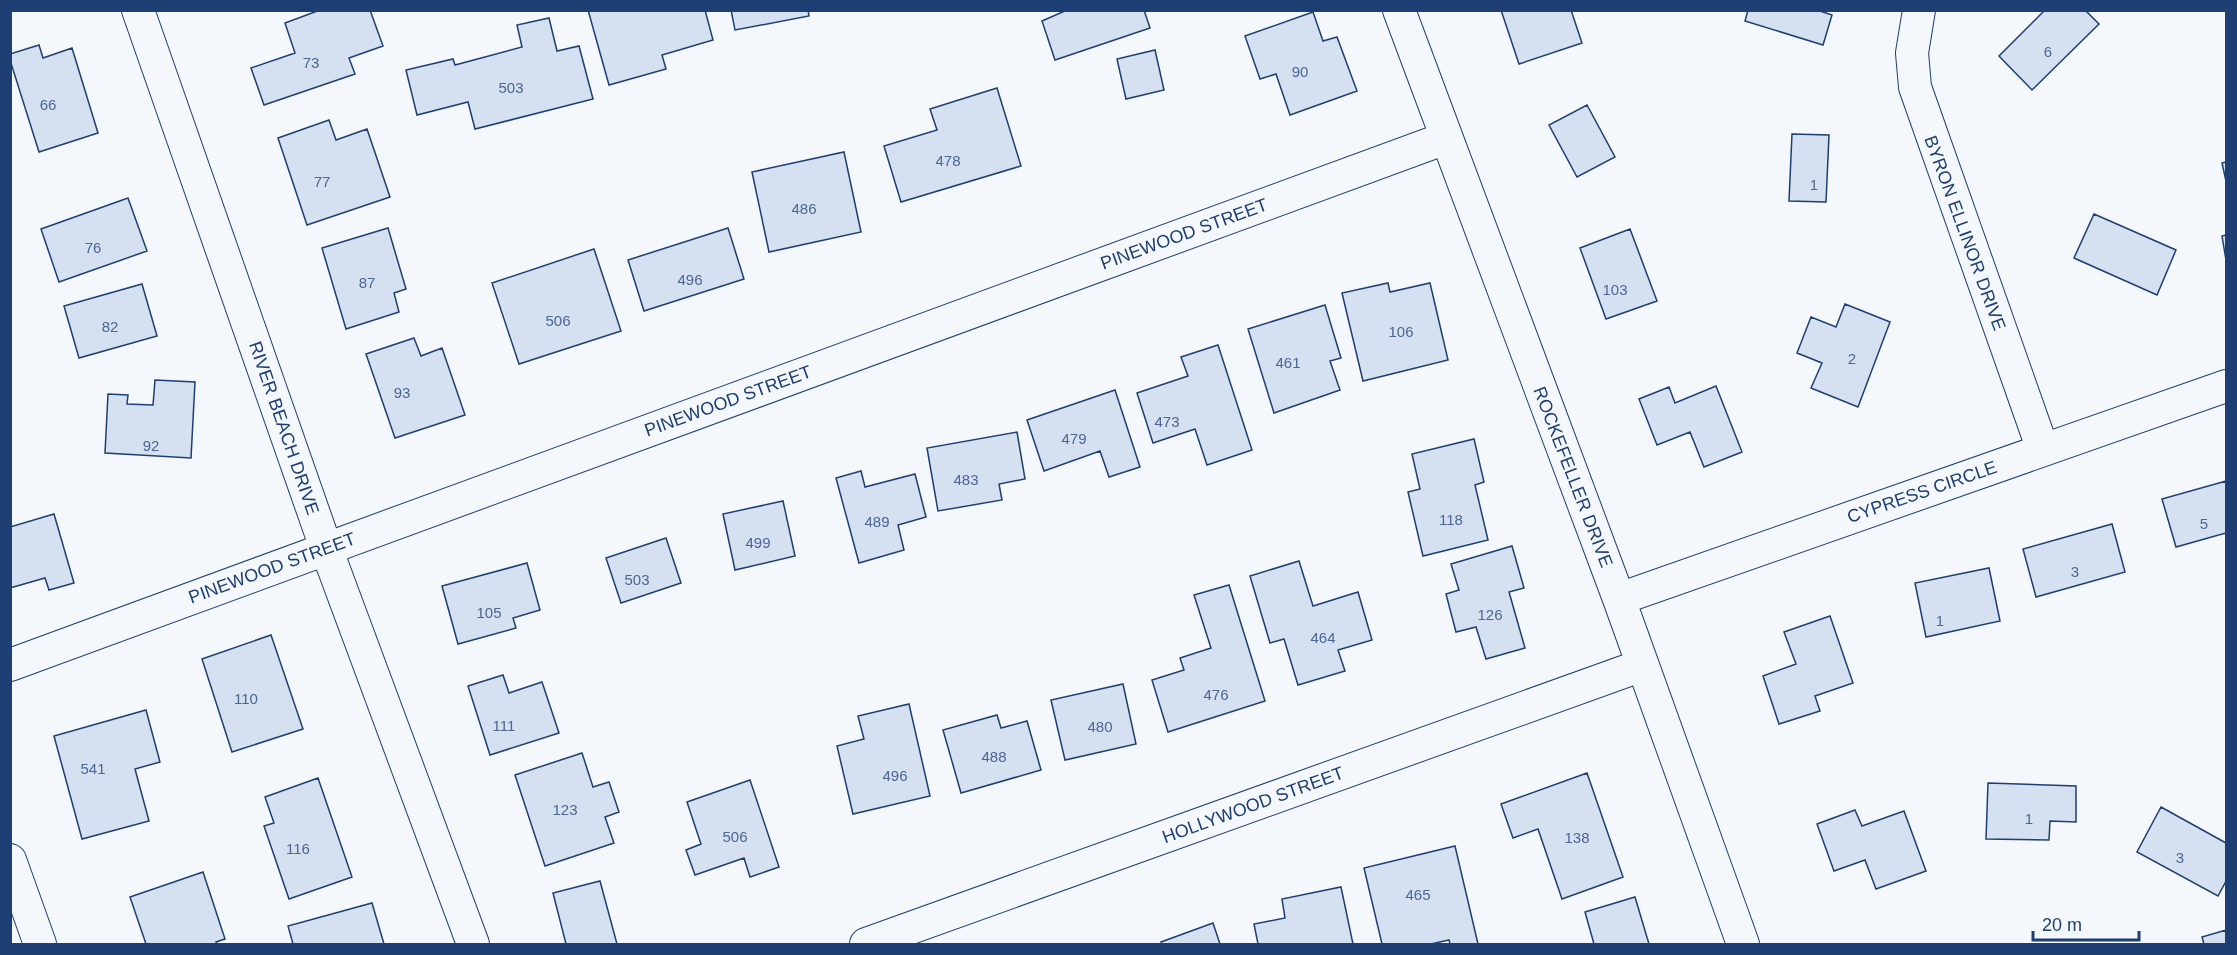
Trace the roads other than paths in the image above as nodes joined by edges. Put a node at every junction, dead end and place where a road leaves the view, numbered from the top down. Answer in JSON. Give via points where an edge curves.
{"nodes":[{"id":1,"x":138,"y":10,"type":"edge"},
{"id":2,"x":1399,"y":10,"type":"edge"},
{"id":3,"x":1919,"y":10,"type":"edge"},
{"id":4,"x":1446,"y":138,"type":"junction"},
{"id":5,"x":2226,"y":386,"type":"edge"},
{"id":6,"x":2043,"y":450,"type":"junction"},
{"id":7,"x":326,"y":548,"type":"junction"},
{"id":8,"x":1619,"y":599,"type":"junction"},
{"id":9,"x":10,"y":664,"type":"edge"},
{"id":10,"x":1641,"y":666,"type":"junction"},
{"id":11,"x":10,"y":860,"type":"edge"},
{"id":12,"x":40,"y":945,"type":"edge"},
{"id":13,"x":473,"y":945,"type":"edge"},
{"id":14,"x":866,"y":945,"type":"edge"},
{"id":15,"x":1743,"y":945,"type":"edge"}],
"edges":[{"from":1,"to":7,"type":"street","name":"RIVER BEACH DRIVE"},
{"from":2,"to":4,"type":"street","name":"ROCKEFELLER DRIVE"},
{"from":3,"to":6,"type":"street","name":"BYRON ELLINOR DRIVE","via":[[1912,53],[1915,87]]},
{"from":4,"to":7,"type":"street","name":"PINEWOOD STREET"},
{"from":4,"to":8,"type":"street","name":"ROCKEFELLER DRIVE"},
{"from":5,"to":6,"type":"street","name":"CYPRESS CIRCLE"},
{"from":6,"to":8,"type":"street","name":"CYPRESS CIRCLE"},
{"from":7,"to":9,"type":"street","name":"PINEWOOD STREET"},
{"from":7,"to":13,"type":"street","name":"RIVER BEACH DRIVE"},
{"from":8,"to":10,"type":"street","name":"ROCKEFELLER DRIVE"},
{"from":10,"to":14,"type":"street","name":"HOLLYWOOD STREET"},
{"from":10,"to":15,"type":"street","name":"ROCKEFELLER DRIVE"},
{"from":11,"to":12,"type":"street"}]}
